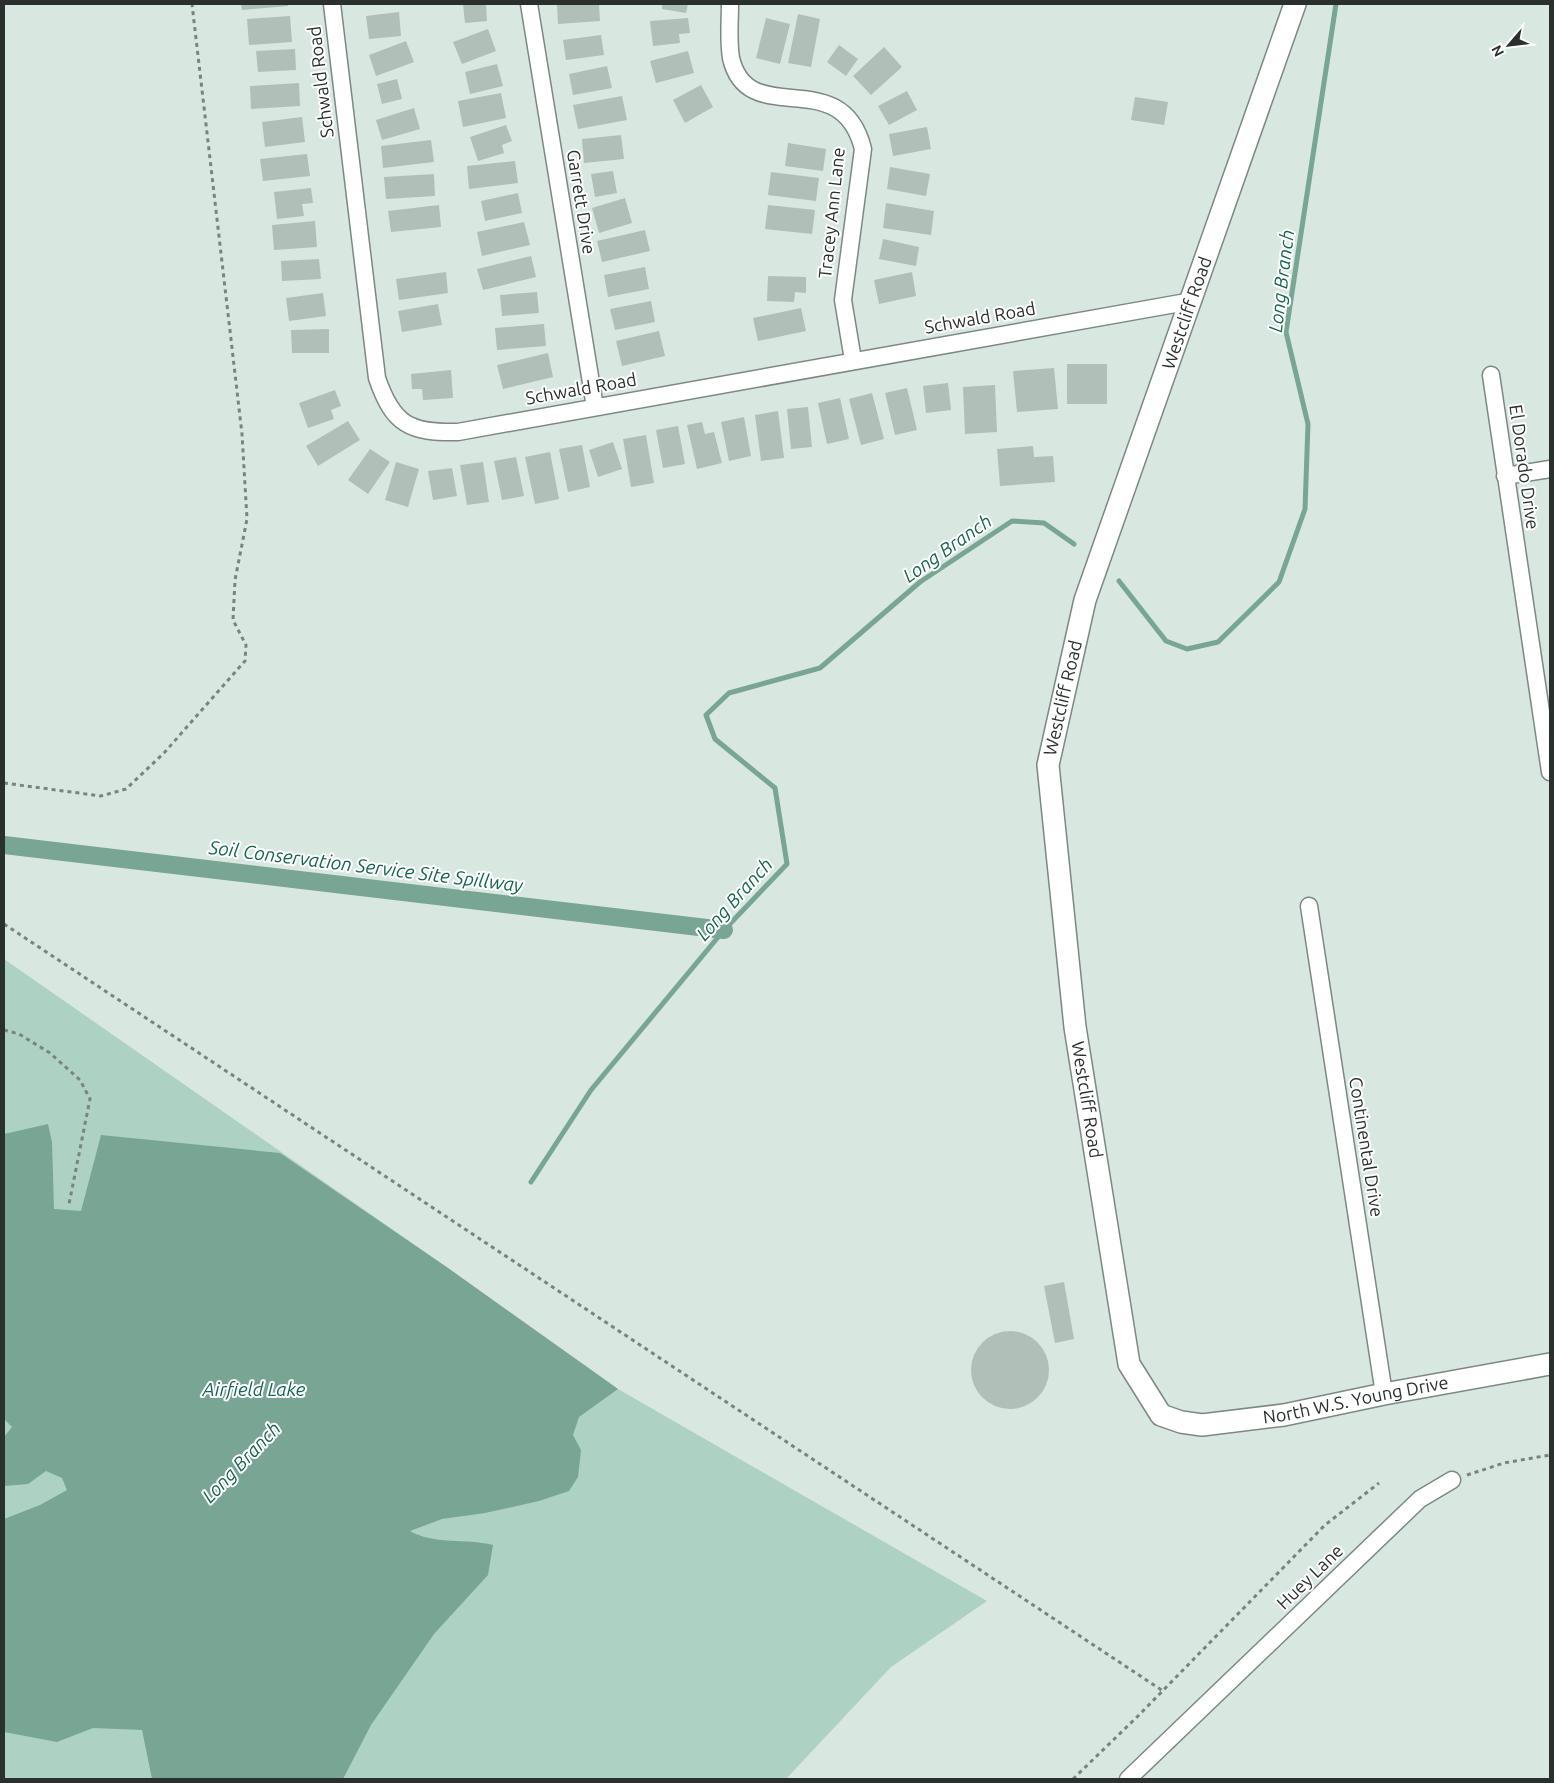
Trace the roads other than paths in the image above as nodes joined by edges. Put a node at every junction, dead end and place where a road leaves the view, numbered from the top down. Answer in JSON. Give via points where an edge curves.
{"nodes":[{"id":1,"x":332,"y":4,"type":"edge"},
{"id":2,"x":529,"y":4,"type":"edge"},
{"id":3,"x":730,"y":4,"type":"edge"},
{"id":4,"x":1294,"y":4,"type":"edge"},
{"id":5,"x":1192,"y":301,"type":"junction"},
{"id":6,"x":853,"y":360,"type":"junction"},
{"id":7,"x":1491,"y":375,"type":"dead end"},
{"id":8,"x":595,"y":407,"type":"junction"},
{"id":9,"x":1550,"y":469,"type":"edge"},
{"id":10,"x":1505,"y":476,"type":"junction"},
{"id":11,"x":1550,"y":772,"type":"edge"},
{"id":12,"x":1309,"y":906,"type":"dead end"},
{"id":13,"x":1550,"y":1364,"type":"edge"},
{"id":14,"x":1384,"y":1394,"type":"junction"},
{"id":15,"x":1162,"y":1414,"type":"joint"},
{"id":16,"x":1452,"y":1480,"type":"road end"},
{"id":17,"x":1128,"y":1779,"type":"edge"}],
"edges":[{"from":1,"to":8,"type":"street","name":"Schwald Road","via":[[377,378],[391,412],[400,422],[417,430],[458,432]]},
{"from":2,"to":8,"type":"street","name":"Garrett Drive"},
{"from":3,"to":6,"type":"street","name":"Tracey Ann Lane","via":[[732,59],[747,85],[760,93],[777,97],[826,102],[848,116],[859,133],[863,149],[843,300]]},
{"from":4,"to":5,"type":"street","name":"Westcliff Road"},
{"from":5,"to":6,"type":"street","name":"Schwald Road"},
{"from":5,"to":15,"type":"street","name":"Westcliff Road","via":[[1085,600],[1048,765],[1075,1027],[1129,1364]]},
{"from":6,"to":8,"type":"street","name":"Schwald Road"},
{"from":7,"to":10,"type":"street","name":"El Dorado Drive"},
{"from":9,"to":10,"type":"street"},
{"from":10,"to":11,"type":"street","name":"El Dorado Drive"},
{"from":12,"to":14,"type":"street","name":"Continental Drive"},
{"from":13,"to":14,"type":"street","name":"North W.S. Young Drive"},
{"from":14,"to":15,"type":"street","name":"North W.S. Young Drive","via":[[1284,1415],[1202,1425],[1181,1422]]},
{"from":16,"to":17,"type":"street","name":"Huey Lane","via":[[1420,1499]]}]}
